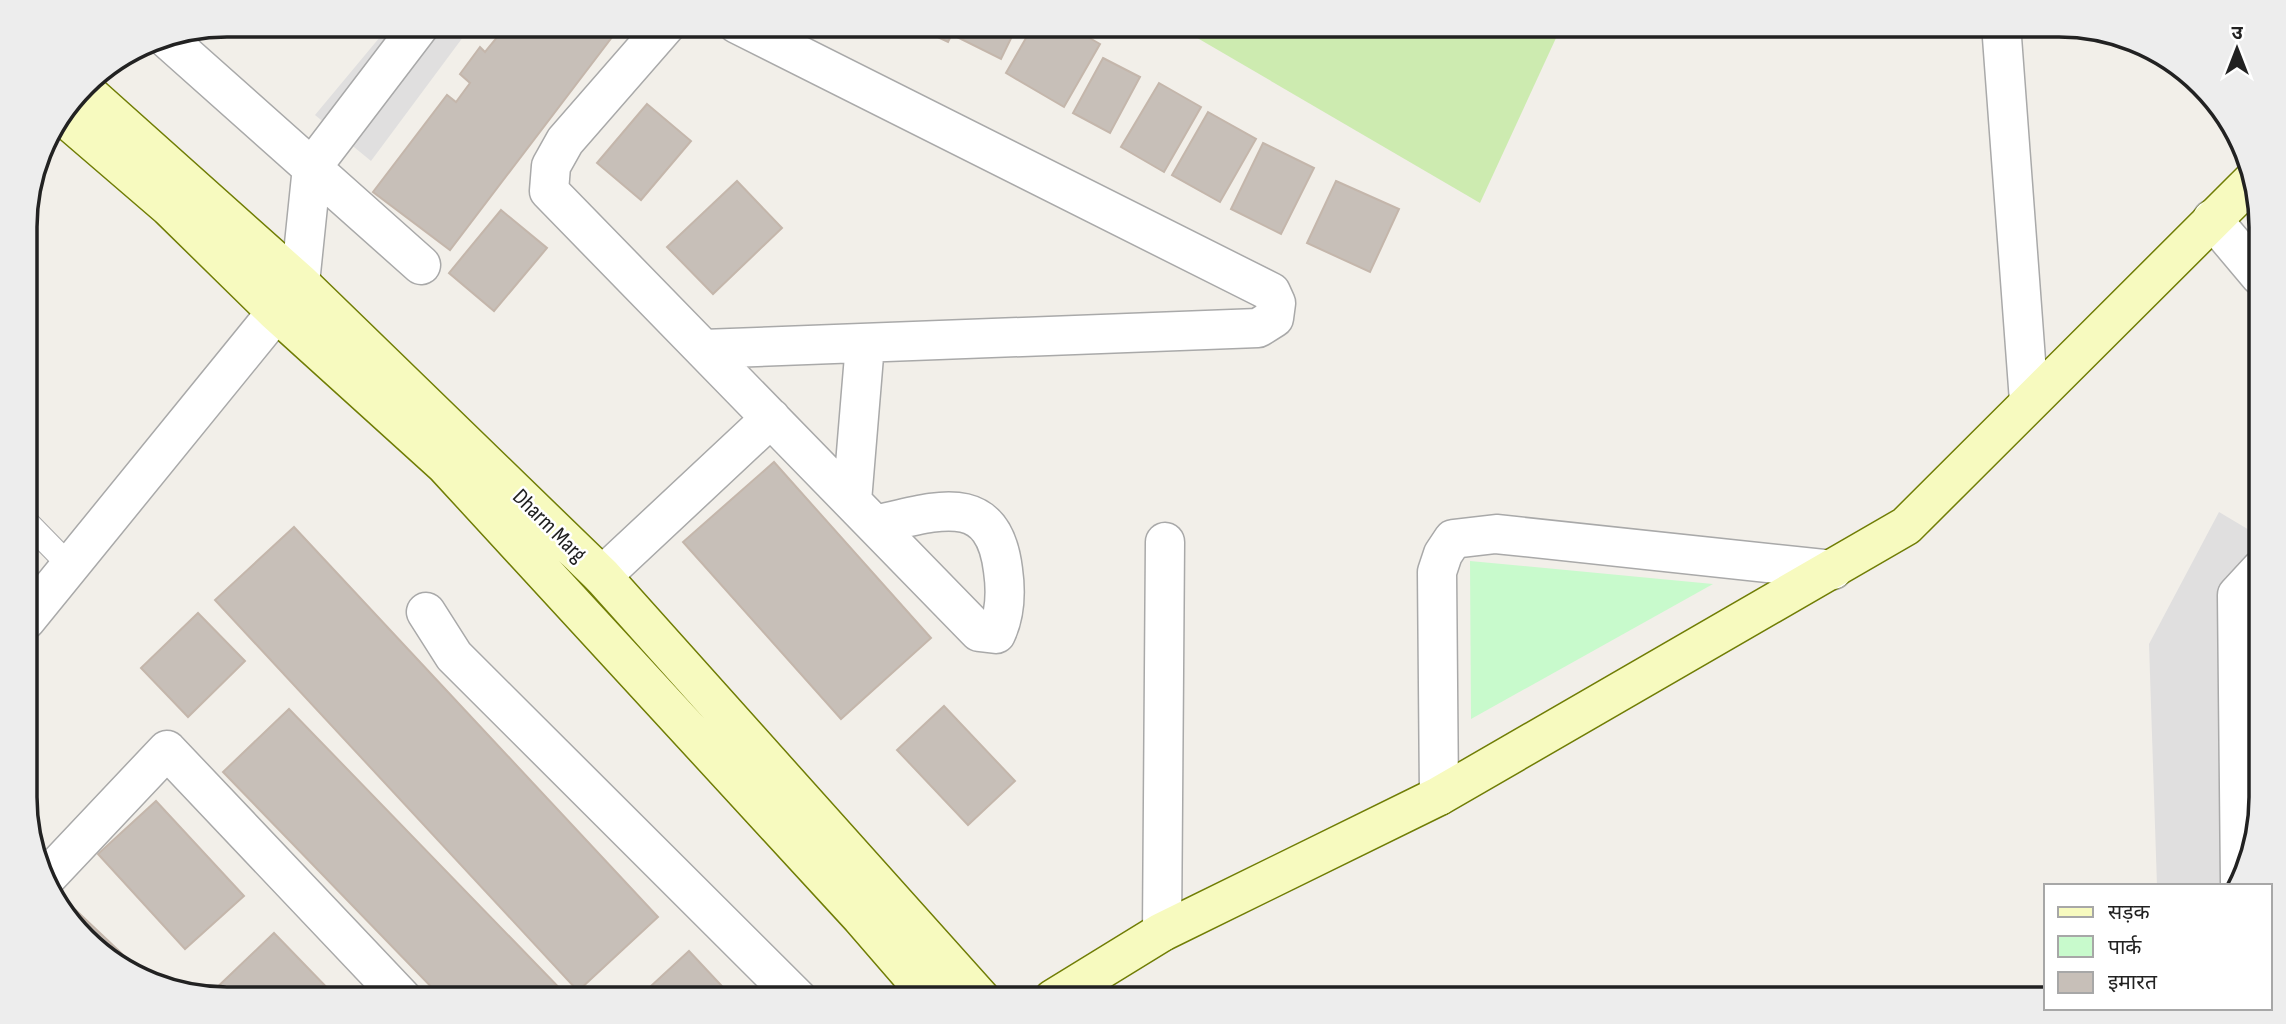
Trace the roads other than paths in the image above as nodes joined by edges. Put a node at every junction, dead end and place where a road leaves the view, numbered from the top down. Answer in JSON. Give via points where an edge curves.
{"nodes":[{"id":1,"x":411,"y":37,"type":"edge"},
{"id":2,"x":656,"y":37,"type":"edge"},
{"id":3,"x":763,"y":37,"type":"edge"},
{"id":4,"x":2002,"y":37,"type":"edge"},
{"id":5,"x":173,"y":45,"type":"edge"},
{"id":6,"x":90,"y":95,"type":"edge"},
{"id":7,"x":69,"y":121,"type":"edge"},
{"id":8,"x":312,"y":167,"type":"junction"},
{"id":9,"x":2245,"y":188,"type":"edge"},
{"id":10,"x":2212,"y":219,"type":"junction"},
{"id":11,"x":2249,"y":263,"type":"edge"},
{"id":12,"x":421,"y":265,"type":"dead end"},
{"id":13,"x":300,"y":283,"type":"junction"},
{"id":14,"x":276,"y":312,"type":"junction"},
{"id":15,"x":865,"y":344,"type":"junction"},
{"id":16,"x":703,"y":349,"type":"junction"},
{"id":17,"x":2029,"y":401,"type":"junction"},
{"id":18,"x":771,"y":418,"type":"junction"},
{"id":19,"x":37,"y":532,"type":"edge"},
{"id":20,"x":1165,"y":542,"type":"dead end"},
{"id":21,"x":69,"y":565,"type":"junction"},
{"id":22,"x":1833,"y":570,"type":"junction"},
{"id":23,"x":602,"y":576,"type":"junction"},
{"id":24,"x":2249,"y":582,"type":"edge"},
{"id":25,"x":37,"y":606,"type":"edge"},
{"id":26,"x":426,"y":612,"type":"dead end"},
{"id":27,"x":1439,"y":796,"type":"junction"},
{"id":28,"x":2240,"y":856,"type":"edge"},
{"id":29,"x":52,"y":872,"type":"edge"},
{"id":30,"x":1162,"y":932,"type":"junction"},
{"id":31,"x":392,"y":987,"type":"edge"},
{"id":32,"x":786,"y":987,"type":"edge"},
{"id":33,"x":922,"y":987,"type":"edge"},
{"id":34,"x":970,"y":987,"type":"edge"},
{"id":35,"x":1073,"y":987,"type":"edge"}],
"edges":[{"from":1,"to":8,"type":"street"},
{"from":2,"to":16,"type":"street","via":[[565,141],[551,166],[549,191]]},
{"from":3,"to":15,"type":"street","via":[[1271,292],[1276,303],[1274,318],[1258,328]]},
{"from":4,"to":17,"type":"street"},
{"from":5,"to":8,"type":"street"},
{"from":6,"to":13,"type":"main road","name":"Dharm Marg"},
{"from":7,"to":14,"type":"main road","name":"Dharm Marg","via":[[169,207]]},
{"from":8,"to":12,"type":"street"},
{"from":8,"to":13,"type":"street"},
{"from":9,"to":10,"type":"main road"},
{"from":10,"to":11,"type":"street"},
{"from":10,"to":17,"type":"main road"},
{"from":13,"to":14,"type":"street"},
{"from":13,"to":23,"type":"main road","name":"Dharm Marg"},
{"from":14,"to":21,"type":"street"},
{"from":14,"to":33,"type":"main road","name":"Dharm Marg","via":[[445,465]]},
{"from":15,"to":16,"type":"street"},
{"from":15,"to":18,"type":"street","via":[[863,513]]},
{"from":16,"to":18,"type":"street"},
{"from":17,"to":22,"type":"main road","via":[[1906,526]]},
{"from":18,"to":23,"type":"street"},
{"from":19,"to":21,"type":"lane"},
{"from":20,"to":30,"type":"street"},
{"from":21,"to":25,"type":"street"},
{"from":22,"to":27,"type":"main road"},
{"from":22,"to":27,"type":"street","via":[[1496,534],[1453,539],[1437,572]]},
{"from":23,"to":34,"type":"main road","name":"Dharm Marg"},
{"from":24,"to":28,"type":"street","via":[[2237,595]]},
{"from":26,"to":32,"type":"street","via":[[454,656]]},
{"from":27,"to":30,"type":"main road"},
{"from":29,"to":31,"type":"street","via":[[167,750]]},
{"from":30,"to":35,"type":"main road"}]}
